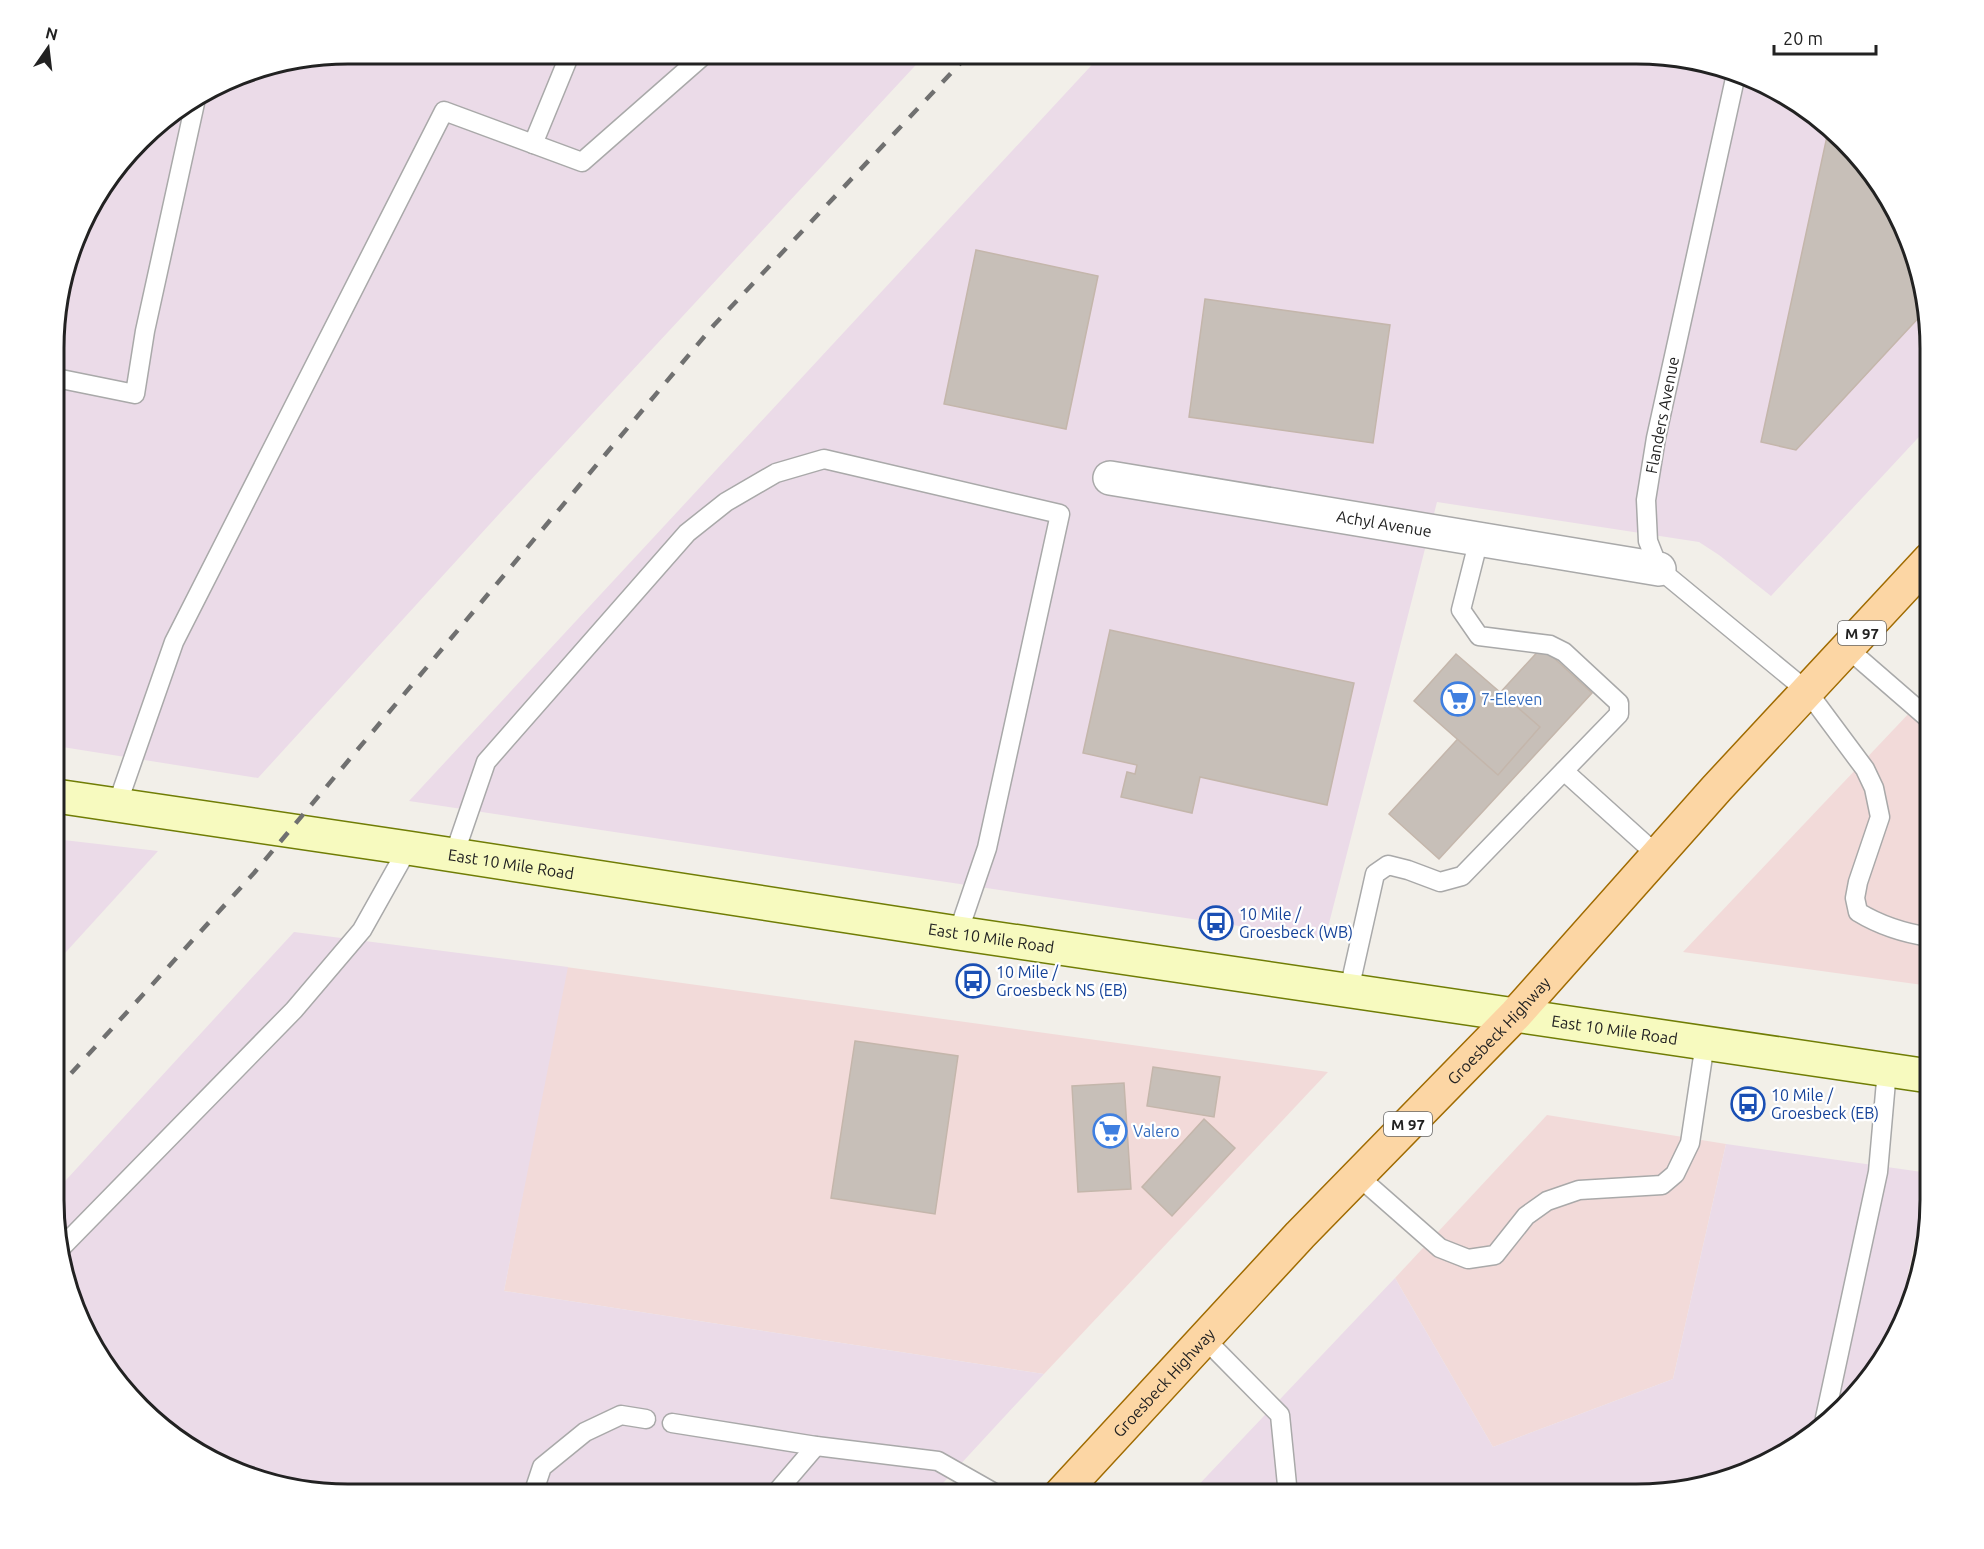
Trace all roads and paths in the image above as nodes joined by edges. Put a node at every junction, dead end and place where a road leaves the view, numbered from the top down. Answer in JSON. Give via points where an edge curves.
{"nodes":[{"id":1,"x":566,"y":64,"type":"edge"},
{"id":2,"x":694,"y":64,"type":"edge"},
{"id":3,"x":1734,"y":83,"type":"edge"},
{"id":4,"x":193,"y":111,"type":"edge"},
{"id":5,"x":533,"y":144,"type":"junction"},
{"id":6,"x":64,"y":380,"type":"edge"},
{"id":7,"x":1110,"y":478,"type":"dead end"},
{"id":8,"x":1479,"y":539,"type":"junction"},
{"id":9,"x":1659,"y":569,"type":"junction"},
{"id":10,"x":1920,"y":570,"type":"edge"},
{"id":11,"x":1847,"y":648,"type":"junction"},
{"id":12,"x":1807,"y":691,"type":"junction"},
{"id":13,"x":1920,"y":711,"type":"edge"},
{"id":14,"x":1564,"y":771,"type":"junction"},
{"id":15,"x":64,"y":797,"type":"edge"},
{"id":16,"x":117,"y":805,"type":"junction"},
{"id":17,"x":408,"y":848,"type":"junction"},
{"id":18,"x":454,"y":855,"type":"junction"},
{"id":19,"x":1657,"y":855,"type":"junction"},
{"id":20,"x":958,"y":933,"type":"junction"},
{"id":21,"x":1920,"y":936,"type":"edge"},
{"id":22,"x":1349,"y":990,"type":"junction"},
{"id":23,"x":1516,"y":1014,"type":"junction"},
{"id":24,"x":1705,"y":1043,"type":"junction"},
{"id":25,"x":1887,"y":1070,"type":"junction"},
{"id":26,"x":1920,"y":1075,"type":"edge"},
{"id":27,"x":1358,"y":1176,"type":"junction"},
{"id":28,"x":68,"y":1241,"type":"edge"},
{"id":29,"x":1205,"y":1339,"type":"junction"},
{"id":30,"x":1827,"y":1410,"type":"edge"},
{"id":31,"x":646,"y":1419,"type":"dead end"},
{"id":32,"x":672,"y":1423,"type":"dead end"},
{"id":33,"x":816,"y":1446,"type":"junction"},
{"id":34,"x":536,"y":1484,"type":"edge"},
{"id":35,"x":783,"y":1484,"type":"edge"},
{"id":36,"x":979,"y":1484,"type":"edge"},
{"id":37,"x":1070,"y":1484,"type":"edge"},
{"id":38,"x":1287,"y":1484,"type":"edge"}],
"edges":[{"from":1,"to":5,"type":"lane"},
{"from":2,"to":5,"type":"lane","via":[[582,162]]},
{"from":3,"to":9,"type":"lane","name":"Flanders Avenue","via":[[1646,500],[1648,541]]},
{"from":4,"to":6,"type":"lane","via":[[135,393]]},
{"from":5,"to":16,"type":"lane","via":[[444,111],[174,642]]},
{"from":7,"to":8,"type":"street","name":"Achyl Avenue"},
{"from":8,"to":9,"type":"street","name":"Achyl Avenue"},
{"from":8,"to":14,"type":"lane","via":[[1461,610],[1479,636],[1550,645],[1564,652],[1619,703],[1619,714]]},
{"from":9,"to":12,"type":"lane","name":"Flanders Avenue"},
{"from":10,"to":11,"type":"main road","name":"Groesbeck Highway","number":"M 97"},
{"from":11,"to":12,"type":"main road","name":"Groesbeck Highway","number":"M 97"},
{"from":11,"to":13,"type":"lane"},
{"from":12,"to":19,"type":"main road","name":"Groesbeck Highway","number":"M 97"},
{"from":12,"to":21,"type":"lane","name":"Flanders Avenue","via":[[1865,769],[1879,806],[1880,818],[1858,882],[1858,912],[1876,923]]},
{"from":14,"to":19,"type":"lane"},
{"from":14,"to":22,"type":"lane","via":[[1462,876],[1440,882],[1388,865],[1375,874]]},
{"from":15,"to":16,"type":"main road","name":"East 10 Mile Road"},
{"from":16,"to":17,"type":"main road","name":"East 10 Mile Road"},
{"from":17,"to":18,"type":"main road","name":"East 10 Mile Road"},
{"from":17,"to":28,"type":"lane","via":[[362,930],[294,1010]]},
{"from":18,"to":20,"type":"main road","name":"East 10 Mile Road"},
{"from":18,"to":20,"type":"lane","via":[[486,762],[687,533],[726,502],[776,473],[824,459],[1060,514],[987,848]]},
{"from":19,"to":23,"type":"main road","name":"Groesbeck Highway","number":"M 97"},
{"from":20,"to":22,"type":"main road","name":"East 10 Mile Road"},
{"from":22,"to":23,"type":"main road","name":"East 10 Mile Road"},
{"from":23,"to":24,"type":"main road","name":"East 10 Mile Road"},
{"from":23,"to":27,"type":"main road","name":"Groesbeck Highway","number":"M 97"},
{"from":24,"to":25,"type":"main road","name":"East 10 Mile Road"},
{"from":24,"to":27,"type":"lane","via":[[1690,1143],[1675,1174],[1662,1185],[1579,1190],[1547,1202],[1526,1216],[1495,1255],[1468,1259],[1440,1248]]},
{"from":25,"to":26,"type":"main road","name":"East 10 Mile Road"},
{"from":25,"to":30,"type":"lane","via":[[1878,1172]]},
{"from":27,"to":29,"type":"main road","name":"Groesbeck Highway","number":"M 97"},
{"from":29,"to":37,"type":"main road","name":"Groesbeck Highway","number":"M 97"},
{"from":29,"to":38,"type":"lane","via":[[1280,1415]]},
{"from":31,"to":34,"type":"lane","via":[[621,1415],[585,1432],[542,1467]]},
{"from":32,"to":33,"type":"lane"},
{"from":33,"to":35,"type":"lane"},
{"from":33,"to":36,"type":"lane","via":[[938,1461]]}]}
